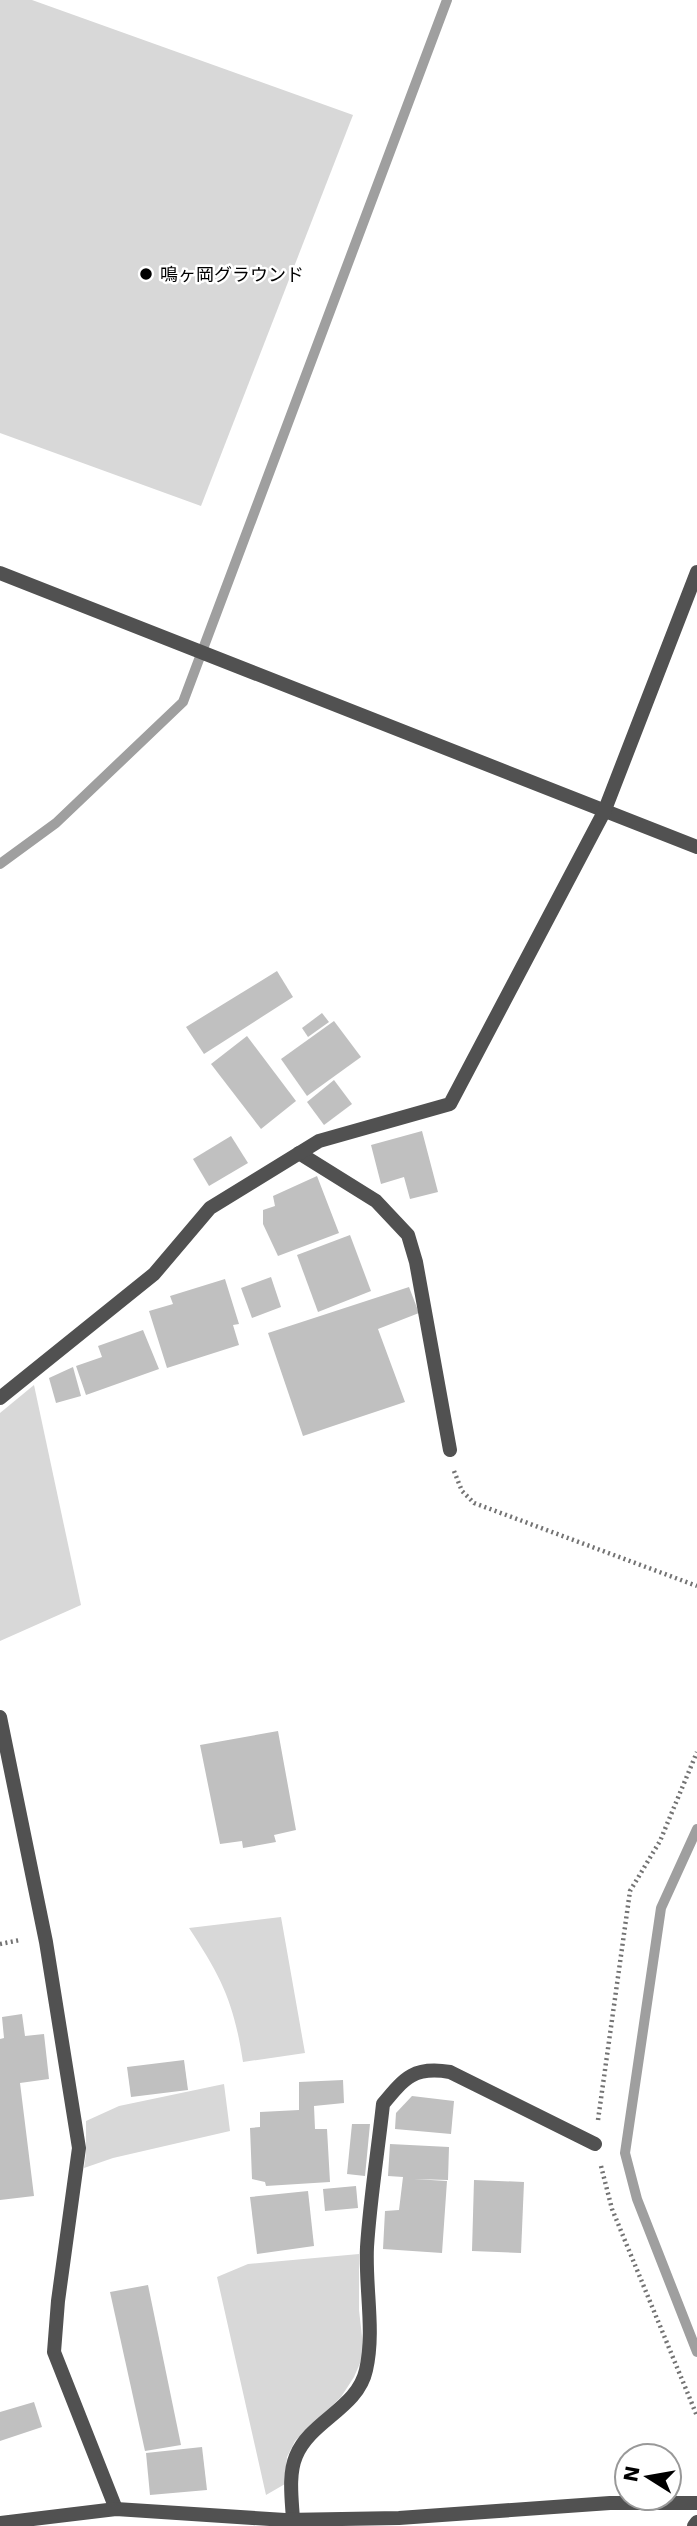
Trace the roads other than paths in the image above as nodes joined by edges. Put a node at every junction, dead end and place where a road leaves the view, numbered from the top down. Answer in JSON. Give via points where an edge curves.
{"nodes":[{"id":1,"x":697,"y":572,"type":"edge"},
{"id":2,"x":0,"y":573,"type":"edge"},
{"id":3,"x":604,"y":812,"type":"junction"},
{"id":4,"x":697,"y":847,"type":"edge"},
{"id":5,"x":299,"y":1153,"type":"junction"},
{"id":6,"x":0,"y":1398,"type":"edge"},
{"id":7,"x":450,"y":1450,"type":"road end"},
{"id":8,"x":0,"y":1717,"type":"edge"},
{"id":9,"x":595,"y":2144,"type":"road end"},
{"id":10,"x":697,"y":2503,"type":"edge"},
{"id":11,"x":116,"y":2509,"type":"junction"},
{"id":12,"x":293,"y":2520,"type":"junction"},
{"id":13,"x":697,"y":2522,"type":"edge"},
{"id":14,"x":0,"y":2523,"type":"edge"},
{"id":15,"x":694,"y":2526,"type":"edge"}],
"edges":[{"from":1,"to":3,"type":"street"},
{"from":2,"to":3,"type":"street"},
{"from":3,"to":4,"type":"street"},
{"from":3,"to":5,"type":"street","via":[[450,1104],[319,1141]]},
{"from":5,"to":6,"type":"street","via":[[211,1208],[153,1273]]},
{"from":5,"to":7,"type":"street","via":[[376,1201],[408,1235]]},
{"from":8,"to":11,"type":"street","via":[[47,1942],[79,2148],[54,2352]]},
{"from":9,"to":12,"type":"street","via":[[450,2072],[432,2069],[415,2073],[398,2085],[383,2104],[367,2249],[366,2374],[359,2390],[296,2456],[291,2485]]},
{"from":10,"to":12,"type":"street","via":[[610,2503],[399,2518]]},
{"from":11,"to":12,"type":"street"},
{"from":11,"to":14,"type":"street"},
{"from":13,"to":15,"type":"street"}]}
